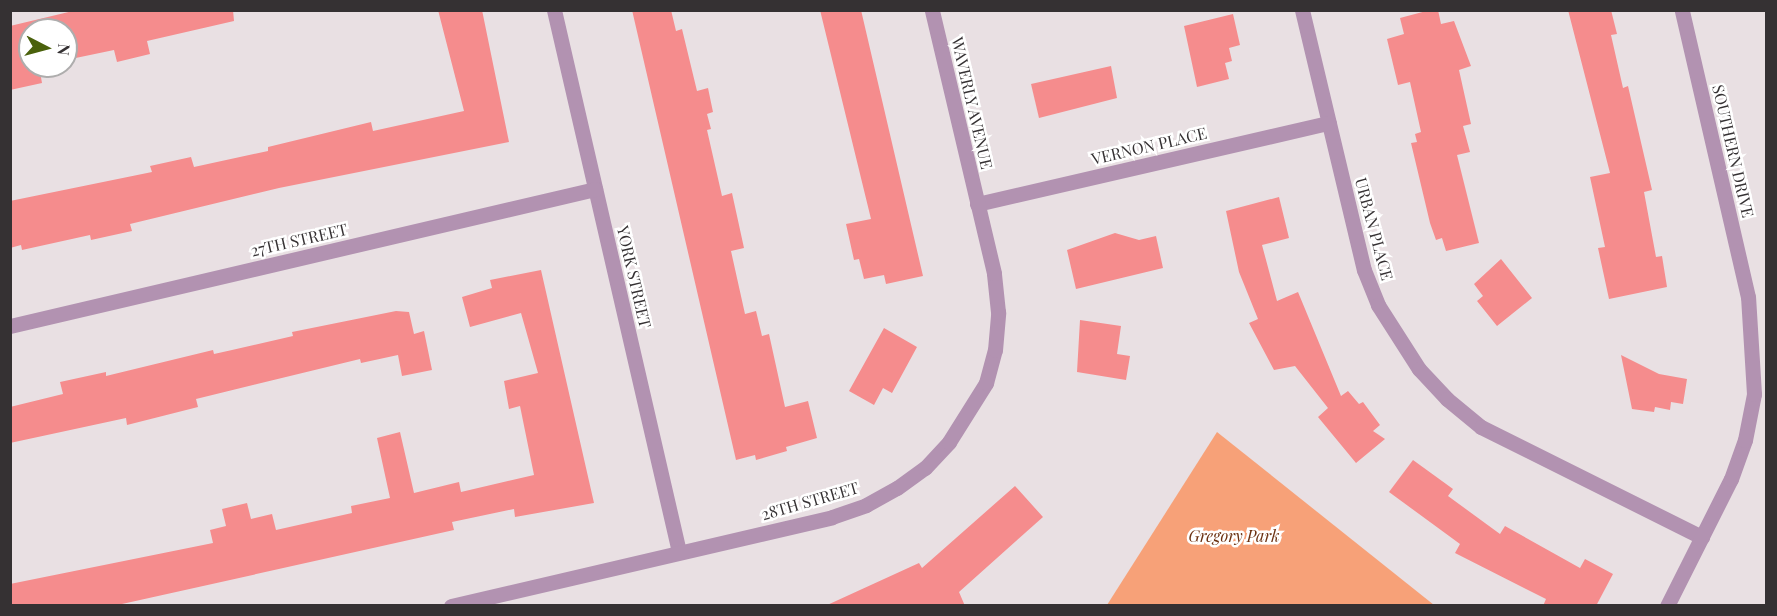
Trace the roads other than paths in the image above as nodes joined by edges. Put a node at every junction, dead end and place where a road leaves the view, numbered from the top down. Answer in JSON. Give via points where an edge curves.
{"nodes":[{"id":1,"x":554,"y":10,"type":"edge"},
{"id":2,"x":932,"y":10,"type":"edge"},
{"id":3,"x":1302,"y":10,"type":"edge"},
{"id":4,"x":1682,"y":10,"type":"edge"},
{"id":5,"x":1329,"y":123,"type":"junction"},
{"id":6,"x":595,"y":189,"type":"junction"},
{"id":7,"x":978,"y":204,"type":"junction"},
{"id":8,"x":10,"y":326,"type":"edge"},
{"id":9,"x":1702,"y":537,"type":"junction"},
{"id":10,"x":679,"y":552,"type":"junction"},
{"id":11,"x":451,"y":606,"type":"edge"},
{"id":12,"x":1667,"y":606,"type":"edge"}],
"edges":[{"from":1,"to":6,"type":"street","name":"YORK STREET"},
{"from":2,"to":7,"type":"street","name":"WAVERLY AVENUE"},
{"from":3,"to":5,"type":"street","name":"URBAN PLACE"},
{"from":4,"to":9,"type":"street","name":"SOUTHERN DRIVE","via":[[1748,297],[1754,345],[1754,394],[1745,440],[1731,479]]},
{"from":5,"to":7,"type":"street","name":"VERNON PLACE"},
{"from":5,"to":9,"type":"street","name":"URBAN PLACE","via":[[1364,270],[1378,305],[1419,369],[1481,427]]},
{"from":6,"to":8,"type":"street","name":"27TH STREET"},
{"from":6,"to":10,"type":"street","name":"YORK STREET"},
{"from":7,"to":10,"type":"street","name":"28TH STREET","via":[[994,273],[998,312],[995,350],[971,413],[949,442],[925,468],[866,505]]},
{"from":9,"to":12,"type":"street","name":"SOUTHERN DRIVE"},
{"from":10,"to":11,"type":"street","name":"28TH STREET"}]}
